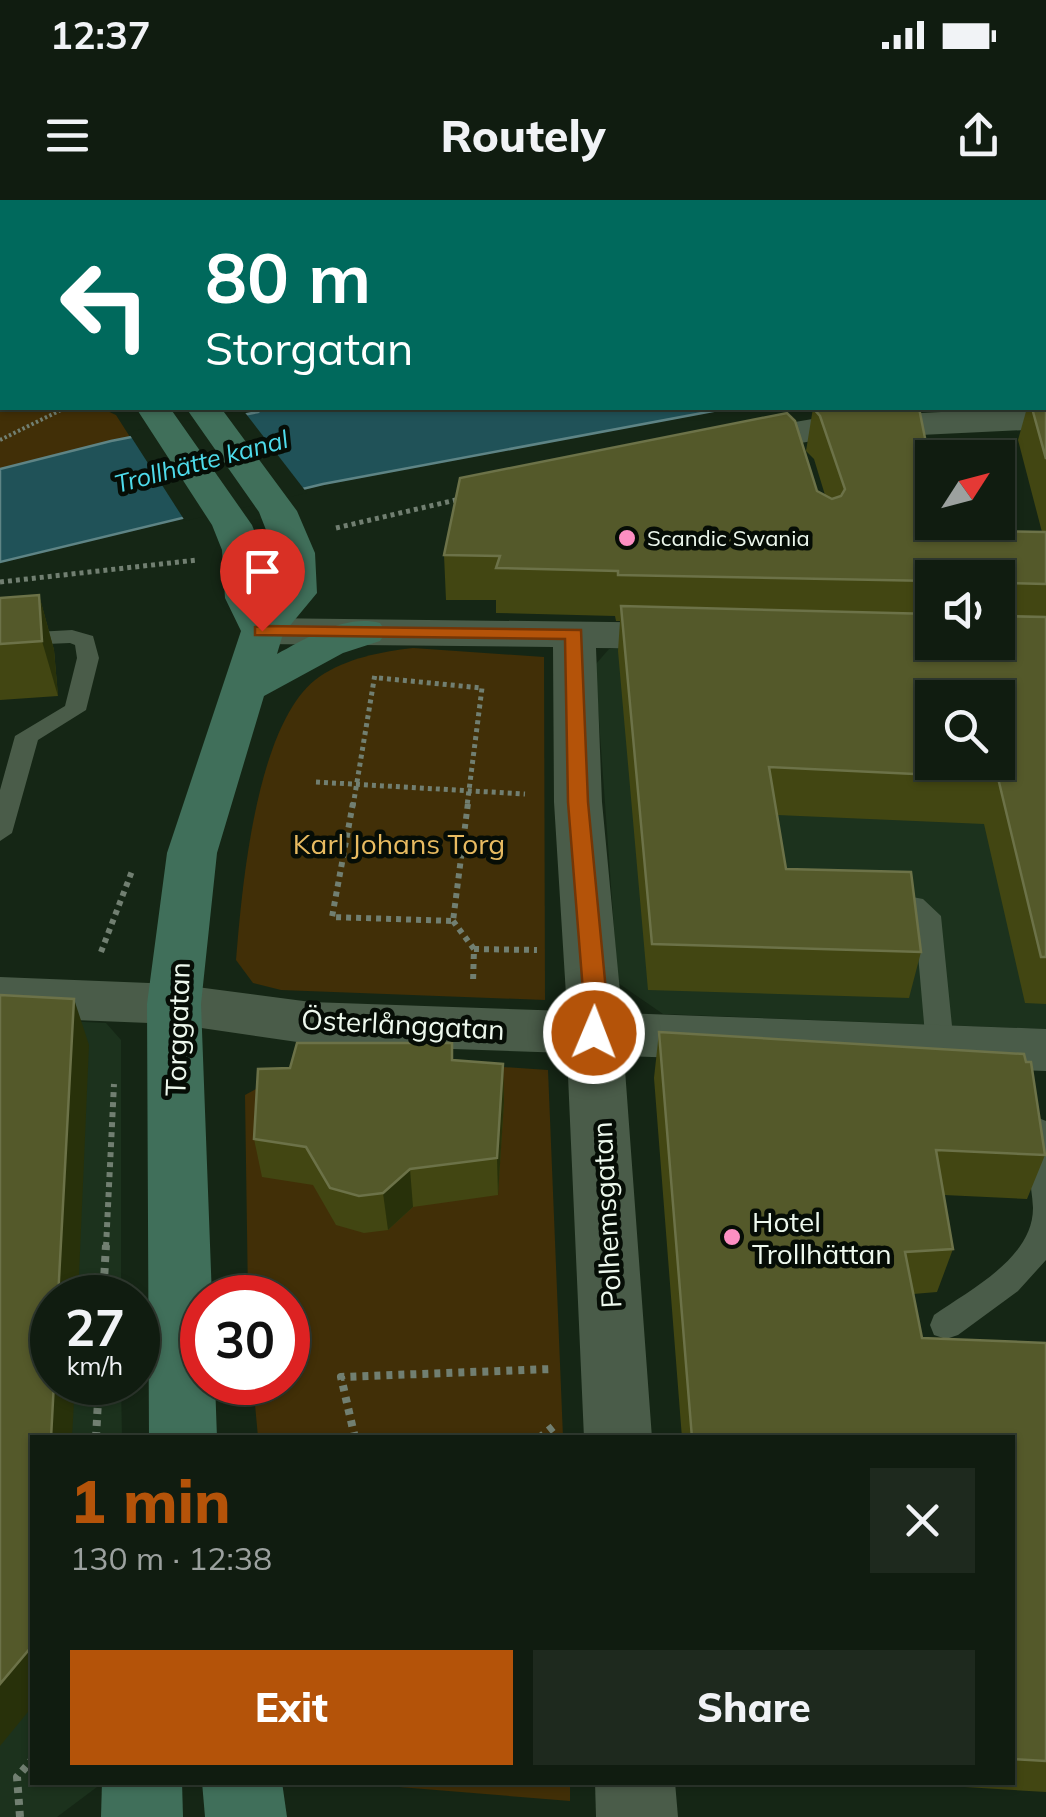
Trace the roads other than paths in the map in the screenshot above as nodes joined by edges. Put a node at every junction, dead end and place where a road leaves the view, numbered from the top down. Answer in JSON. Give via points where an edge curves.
{"nodes":[{"id":1,"x":204,"y":410,"type":"edge"},
{"id":2,"x":156,"y":413,"type":"edge"},
{"id":3,"x":1046,"y":418,"type":"edge"},
{"id":4,"x":684,"y":453,"type":"edge"},
{"id":5,"x":262,"y":631,"type":"junction"},
{"id":6,"x":378,"y":632,"type":"junction"},
{"id":7,"x":574,"y":634,"type":"junction"},
{"id":8,"x":736,"y":638,"type":"edge"},
{"id":9,"x":0,"y":640,"type":"edge"},
{"id":10,"x":246,"y":688,"type":"junction"},
{"id":11,"x":0,"y":832,"type":"edge"},
{"id":12,"x":848,"y":899,"type":"edge"},
{"id":13,"x":0,"y":996,"type":"edge"},
{"id":14,"x":174,"y":1004,"type":"junction"},
{"id":15,"x":594,"y":1033,"type":"junction"},
{"id":16,"x":940,"y":1046,"type":"junction"},
{"id":17,"x":1031,"y":1069,"type":"edge"},
{"id":18,"x":1046,"y":1204,"type":"edge"},
{"id":19,"x":1046,"y":1213,"type":"edge"},
{"id":20,"x":946,"y":1326,"type":"dead end"},
{"id":21,"x":183,"y":1435,"type":"edge"},
{"id":22,"x":618,"y":1435,"type":"edge"},
{"id":23,"x":142,"y":1785,"type":"edge"},
{"id":24,"x":242,"y":1785,"type":"edge"},
{"id":25,"x":636,"y":1785,"type":"edge"},
{"id":26,"x":142,"y":1817,"type":"edge"},
{"id":27,"x":246,"y":1817,"type":"edge"},
{"id":28,"x":637,"y":1817,"type":"edge"}],
"edges":[{"from":1,"to":5,"type":"main road","name":"Torggatan","via":[[278,511],[295,553],[296,593]]},
{"from":2,"to":5,"type":"main road","via":[[238,541],[246,598]]},
{"from":3,"to":4,"type":"street","via":[[818,428],[789,447]]},
{"from":5,"to":6,"type":"street"},
{"from":5,"to":10,"type":"main road","name":"Torggatan"},
{"from":6,"to":7,"type":"street"},
{"from":6,"to":10,"type":"main road","via":[[328,644]]},
{"from":7,"to":8,"type":"street"},
{"from":7,"to":15,"type":"street","name":"Polhemsgatan"},
{"from":9,"to":11,"type":"lane","via":[[72,636],[85,641],[88,658],[75,710],[27,736]]},
{"from":10,"to":14,"type":"main road","name":"Torggatan","via":[[192,853]]},
{"from":12,"to":16,"type":"lane","via":[[914,906],[928,916]]},
{"from":13,"to":14,"type":"street","name":"Österlånggatan"},
{"from":14,"to":15,"type":"street","name":"Österlånggatan","via":[[311,1023]]},
{"from":14,"to":21,"type":"main road","name":"Torggatan"},
{"from":15,"to":16,"type":"street","name":"Österlånggatan"},
{"from":15,"to":22,"type":"street","name":"Polhemsgatan"},
{"from":16,"to":17,"type":"street","name":"Österlånggatan"},
{"from":17,"to":18,"type":"lane"},
{"from":19,"to":20,"type":"lane","via":[[1042,1243],[1007,1281]]},
{"from":23,"to":26,"type":"main road"},
{"from":24,"to":27,"type":"main road"},
{"from":25,"to":28,"type":"street"}]}
